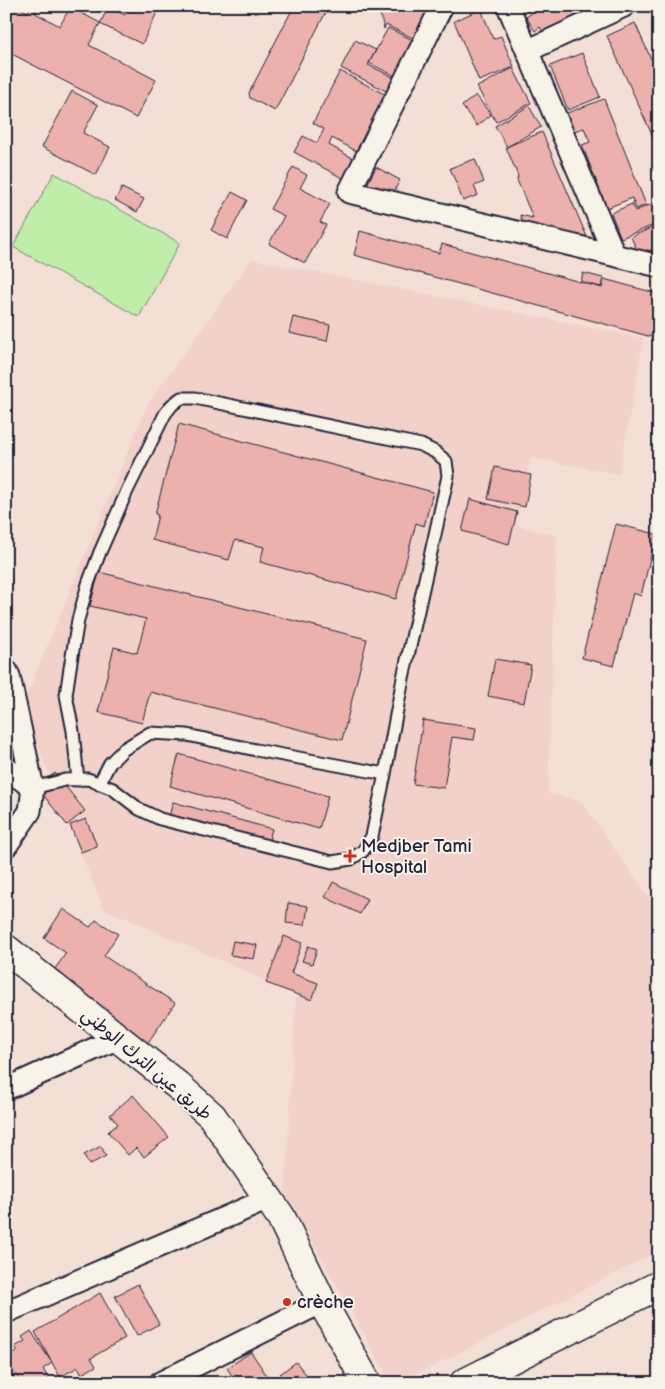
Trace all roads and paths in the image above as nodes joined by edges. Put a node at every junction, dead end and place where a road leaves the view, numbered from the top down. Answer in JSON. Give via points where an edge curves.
{"nodes":[{"id":1,"x":442,"y":6,"type":"edge"},
{"id":2,"x":508,"y":6,"type":"edge"},
{"id":3,"x":624,"y":6,"type":"edge"},
{"id":4,"x":527,"y":51,"type":"junction"},
{"id":5,"x":614,"y":254,"type":"junction"},
{"id":6,"x":659,"y":266,"type":"edge"},
{"id":7,"x":6,"y":670,"type":"edge"},
{"id":8,"x":6,"y":768,"type":"edge"},
{"id":9,"x":385,"y":774,"type":"junction"},
{"id":10,"x":78,"y":780,"type":"junction"},
{"id":11,"x":99,"y":784,"type":"junction"},
{"id":12,"x":33,"y":788,"type":"junction"},
{"id":13,"x":6,"y":846,"type":"edge"},
{"id":14,"x":6,"y":949,"type":"edge"},
{"id":15,"x":118,"y":1038,"type":"junction"},
{"id":16,"x":6,"y":1089,"type":"edge"},
{"id":17,"x":268,"y":1198,"type":"junction"},
{"id":18,"x":659,"y":1284,"type":"edge"},
{"id":19,"x":322,"y":1302,"type":"junction"},
{"id":20,"x":6,"y":1312,"type":"edge"},
{"id":21,"x":160,"y":1383,"type":"edge"},
{"id":22,"x":366,"y":1383,"type":"edge"},
{"id":23,"x":464,"y":1383,"type":"edge"}],
"edges":[{"from":1,"to":5,"type":"street","via":[[349,192]]},
{"from":2,"to":4,"type":"street"},
{"from":3,"to":4,"type":"street"},
{"from":4,"to":5,"type":"street"},
{"from":5,"to":6,"type":"street"},
{"from":7,"to":12,"type":"street"},
{"from":8,"to":12,"type":"street"},
{"from":9,"to":10,"type":"lane","via":[[448,476],[446,461],[421,445],[195,398],[181,398],[165,414],[127,491],[88,584],[66,695]]},
{"from":9,"to":11,"type":"lane","via":[[187,735],[150,733],[124,749],[110,763]]},
{"from":9,"to":11,"type":"lane","via":[[372,836],[363,851],[351,859],[332,862],[160,820],[113,789]]},
{"from":10,"to":11,"type":"lane","via":[[88,779]]},
{"from":10,"to":12,"type":"lane"},
{"from":12,"to":13,"type":"street","via":[[30,811]]},
{"from":14,"to":15,"type":"main road","name":"طريق عين الترك الوطني"},
{"from":15,"to":16,"type":"street"},
{"from":15,"to":17,"type":"main road","name":"طريق عين الترك الوطني","via":[[212,1116]]},
{"from":17,"to":19,"type":"main road","name":"طريق عين الترك الوطني","via":[[281,1217]]},
{"from":17,"to":20,"type":"street"},
{"from":18,"to":23,"type":"main road"},
{"from":19,"to":21,"type":"street"},
{"from":19,"to":22,"type":"main road","name":"طريق عين الترك الوطني"}]}
